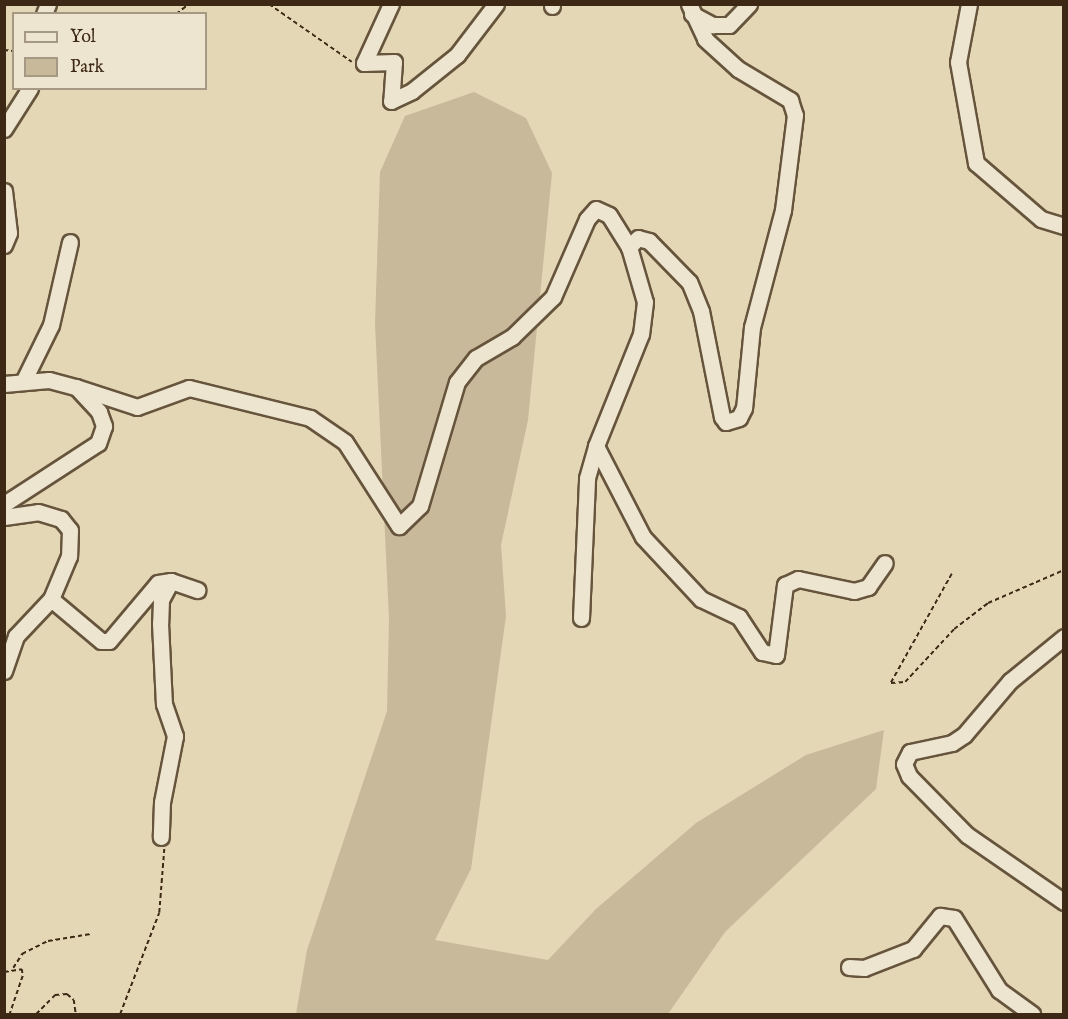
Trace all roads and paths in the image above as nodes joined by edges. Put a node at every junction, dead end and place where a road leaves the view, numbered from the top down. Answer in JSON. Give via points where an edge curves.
{"nodes":[{"id":1,"x":269,"y":4,"type":"edge"},
{"id":2,"x":391,"y":4,"type":"edge"},
{"id":3,"x":496,"y":4,"type":"edge"},
{"id":4,"x":749,"y":4,"type":"edge"},
{"id":5,"x":969,"y":4,"type":"edge"},
{"id":6,"x":690,"y":9,"type":"edge"},
{"id":7,"x":364,"y":63,"type":"junction"},
{"id":8,"x":29,"y":90,"type":"edge"},
{"id":9,"x":4,"y":129,"type":"edge"},
{"id":10,"x":4,"y":190,"type":"edge"},
{"id":11,"x":1064,"y":226,"type":"edge"},
{"id":12,"x":70,"y":242,"type":"dead end"},
{"id":13,"x":4,"y":245,"type":"edge"},
{"id":14,"x":629,"y":247,"type":"junction"},
{"id":15,"x":24,"y":380,"type":"junction"},
{"id":16,"x":4,"y":384,"type":"edge"},
{"id":17,"x":76,"y":387,"type":"junction"},
{"id":18,"x":596,"y":446,"type":"junction"},
{"id":19,"x":4,"y":504,"type":"edge"},
{"id":20,"x":4,"y":517,"type":"edge"},
{"id":21,"x":885,"y":563,"type":"dead end"},
{"id":22,"x":1064,"y":570,"type":"edge"},
{"id":23,"x":952,"y":574,"type":"dead end"},
{"id":24,"x":171,"y":581,"type":"junction"},
{"id":25,"x":197,"y":590,"type":"dead end"},
{"id":26,"x":51,"y":599,"type":"junction"},
{"id":27,"x":581,"y":618,"type":"dead end"},
{"id":28,"x":1064,"y":637,"type":"edge"},
{"id":29,"x":4,"y":671,"type":"edge"},
{"id":30,"x":161,"y":837,"type":"joint"},
{"id":31,"x":1064,"y":902,"type":"edge"},
{"id":32,"x":90,"y":934,"type":"dead end"},
{"id":33,"x":849,"y":967,"type":"dead end"},
{"id":34,"x":13,"y":968,"type":"junction"},
{"id":35,"x":4,"y":972,"type":"edge"},
{"id":36,"x":10,"y":1014,"type":"edge"},
{"id":37,"x":36,"y":1014,"type":"edge"},
{"id":38,"x":77,"y":1014,"type":"edge"},
{"id":39,"x":120,"y":1014,"type":"edge"},
{"id":40,"x":1032,"y":1014,"type":"edge"}],
"edges":[{"from":1,"to":7,"type":"path","via":[[349,61]]},
{"from":2,"to":7,"type":"street"},
{"from":3,"to":7,"type":"street","via":[[468,45],[400,99],[391,101],[387,93],[394,62]]},
{"from":4,"to":6,"type":"street","via":[[729,25],[713,25]]},
{"from":5,"to":11,"type":"street","via":[[958,62],[976,164],[1006,194],[1041,219]]},
{"from":6,"to":14,"type":"street","via":[[705,39],[738,69],[789,100],[795,115],[783,210],[752,327],[739,418],[726,422],[722,417],[701,310],[689,282],[649,241],[638,238]]},
{"from":8,"to":9,"type":"street"},
{"from":10,"to":13,"type":"street","via":[[9,234]]},
{"from":12,"to":15,"type":"street","via":[[51,325]]},
{"from":14,"to":17,"type":"street","via":[[609,215],[596,209],[587,219],[553,297],[512,337],[476,358],[457,382],[420,506],[399,525],[345,442],[310,418],[189,388],[137,407]]},
{"from":14,"to":18,"type":"street","via":[[645,302],[641,334]]},
{"from":15,"to":16,"type":"street"},
{"from":15,"to":17,"type":"street"},
{"from":17,"to":19,"type":"street","via":[[99,412],[104,426],[98,443]]},
{"from":18,"to":21,"type":"street","via":[[643,537],[701,599],[739,617],[762,652],[776,655],[785,585],[798,579],[854,591],[868,587]]},
{"from":18,"to":27,"type":"street","via":[[587,478]]},
{"from":20,"to":26,"type":"street","via":[[38,512],[61,519],[70,530],[69,556]]},
{"from":22,"to":23,"type":"path","via":[[988,603],[954,629],[905,682],[891,683]]},
{"from":24,"to":25,"type":"street"},
{"from":24,"to":26,"type":"street","via":[[158,583],[109,641],[101,641]]},
{"from":24,"to":30,"type":"street","via":[[162,600],[160,622],[164,704],[175,736],[162,802]]},
{"from":26,"to":29,"type":"street","via":[[16,636]]},
{"from":28,"to":31,"type":"street","via":[[1010,681],[964,735],[952,743],[910,752],[904,764],[909,776],[967,835]]},
{"from":30,"to":39,"type":"path","via":[[164,880],[159,913]]},
{"from":32,"to":34,"type":"path","via":[[48,941],[22,954]]},
{"from":33,"to":40,"type":"street","via":[[864,968],[913,949],[940,916],[954,918],[999,990]]},
{"from":34,"to":35,"type":"path"},
{"from":34,"to":36,"type":"path","via":[[22,969],[23,976]]},
{"from":37,"to":38,"type":"path","via":[[55,995],[74,1000]]}]}
